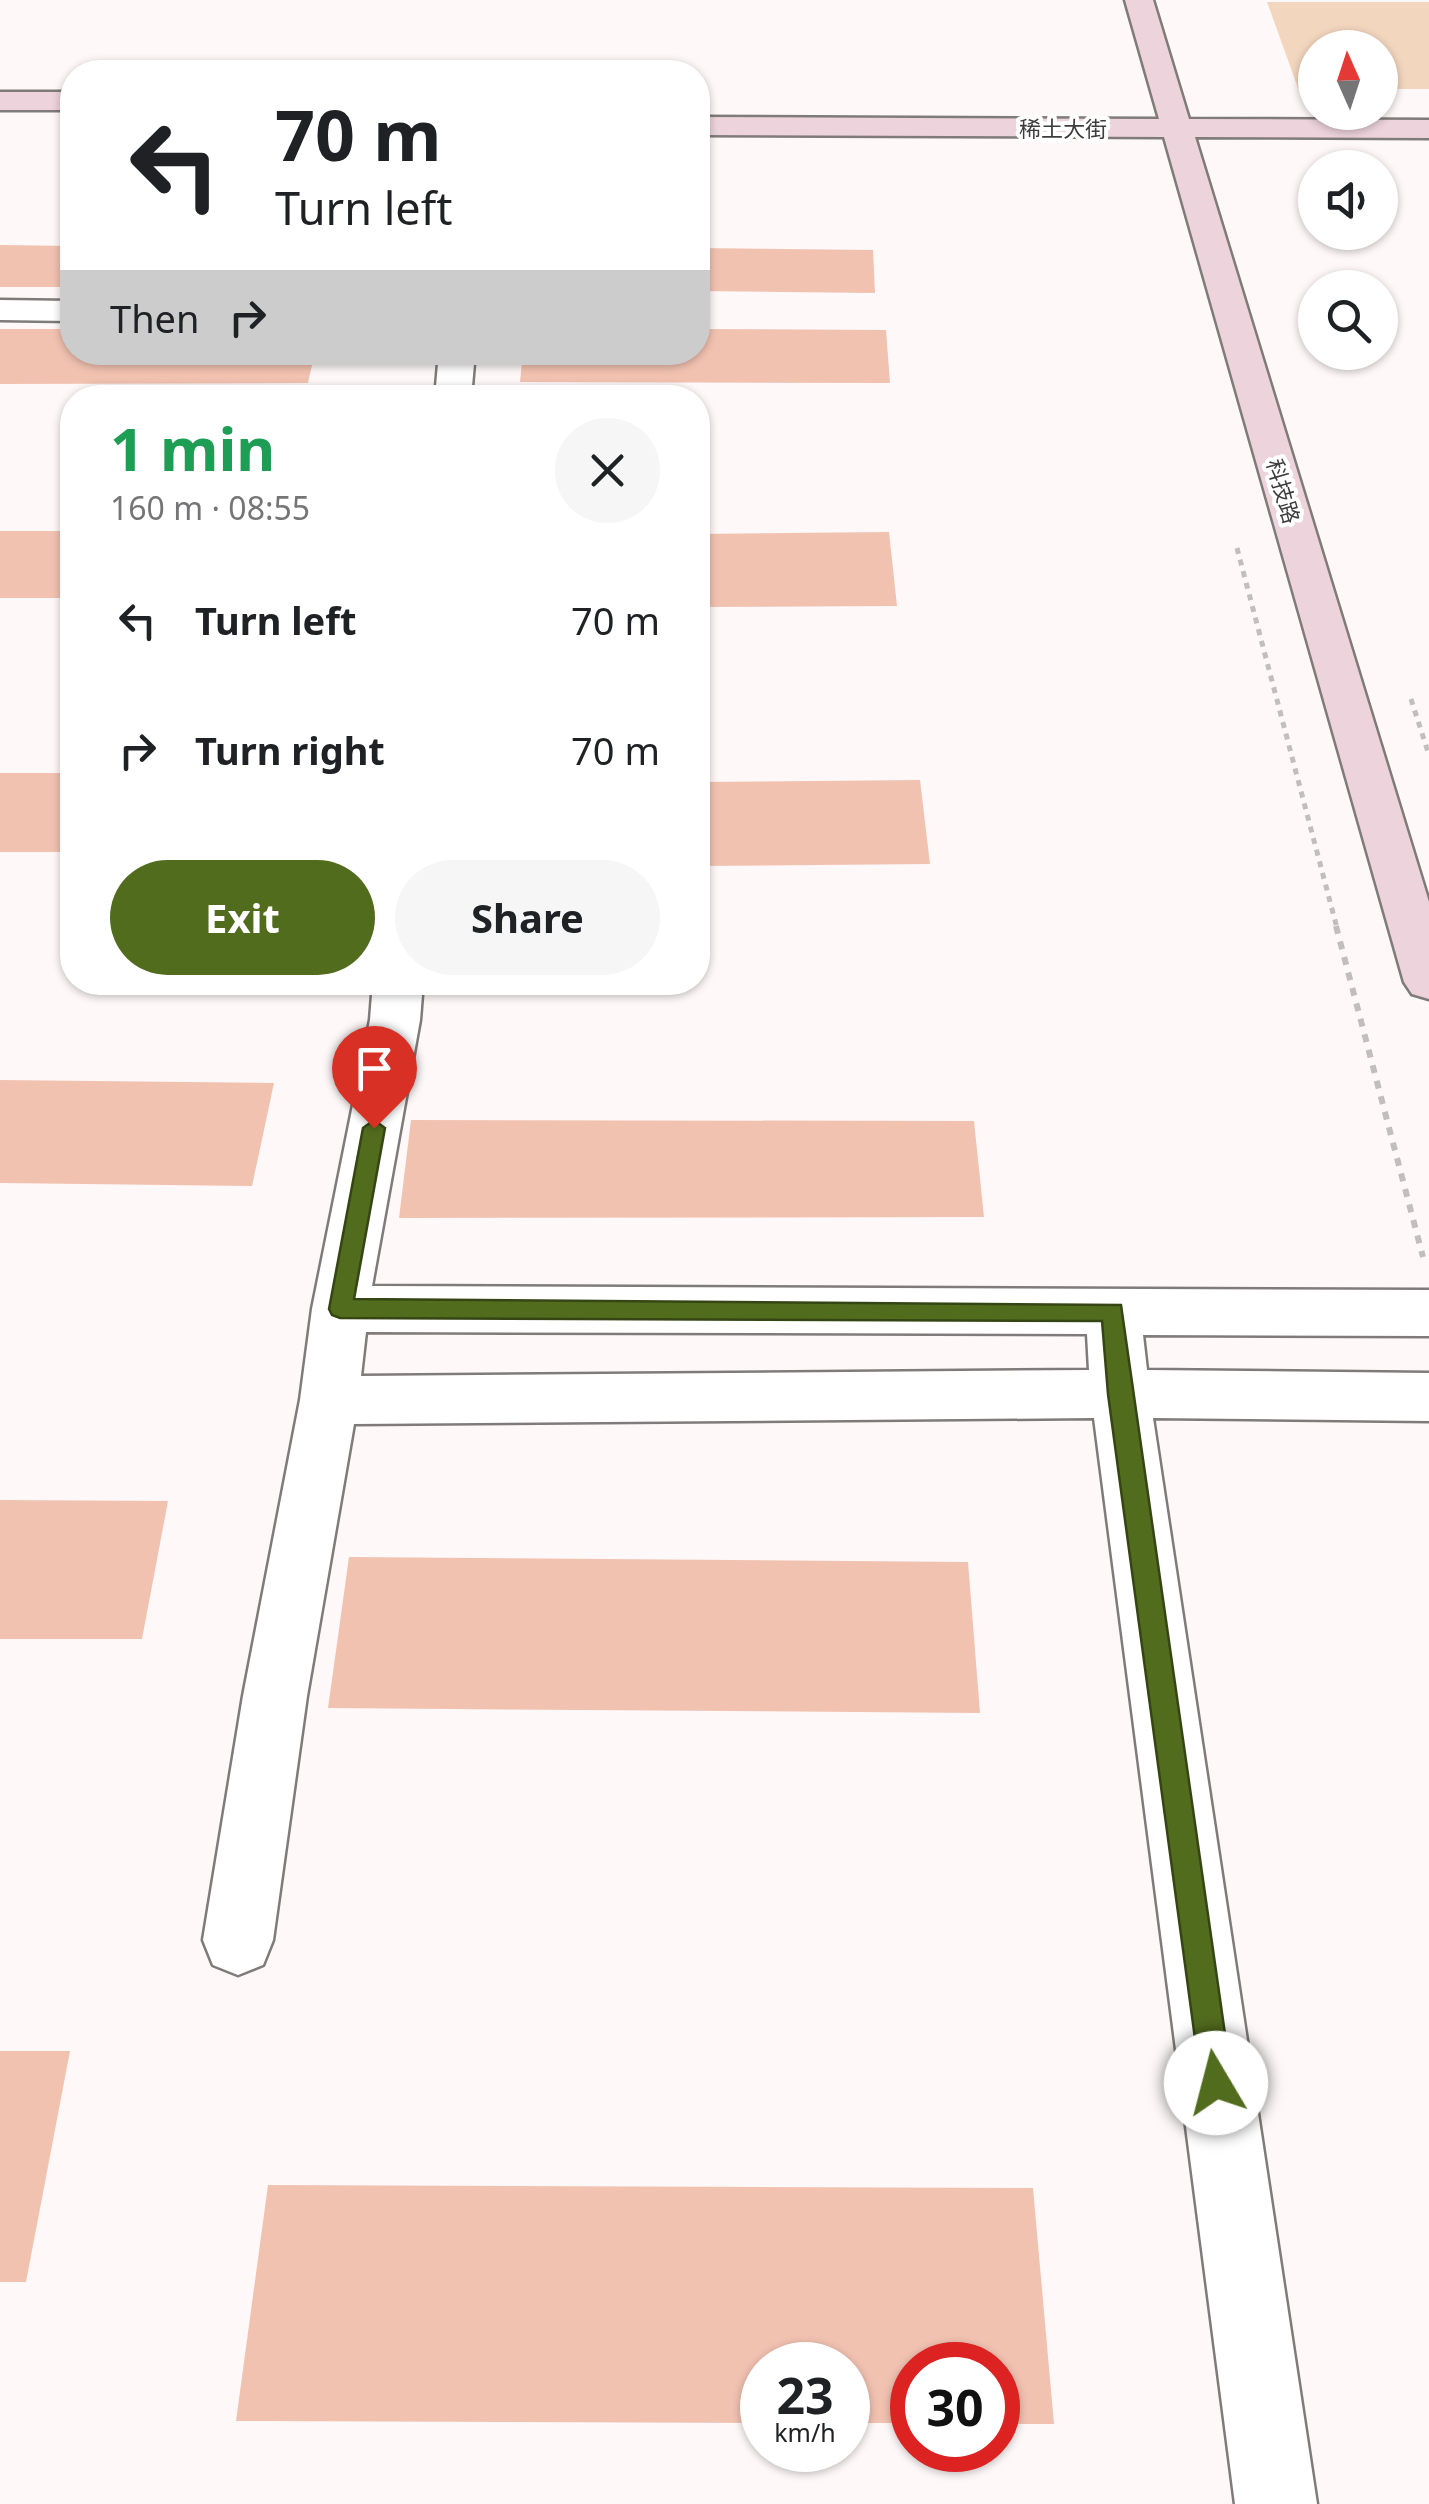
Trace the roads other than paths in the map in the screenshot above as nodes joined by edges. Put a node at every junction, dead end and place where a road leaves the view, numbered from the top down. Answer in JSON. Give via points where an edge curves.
{"nodes":[{"id":1,"x":1139,"y":0,"type":"edge"},
{"id":2,"x":0,"y":101,"type":"edge"},
{"id":3,"x":60,"y":101,"type":"edge"},
{"id":4,"x":710,"y":104,"type":"edge"},
{"id":5,"x":1398,"y":107,"type":"edge"},
{"id":6,"x":1298,"y":108,"type":"edge"},
{"id":7,"x":1429,"y":108,"type":"edge"},
{"id":8,"x":1174,"y":117,"type":"junction"},
{"id":9,"x":0,"y":123,"type":"edge"},
{"id":10,"x":60,"y":123,"type":"edge"},
{"id":11,"x":710,"y":126,"type":"edge"},
{"id":12,"x":1429,"y":129,"type":"edge"},
{"id":13,"x":0,"y":310,"type":"edge"},
{"id":14,"x":60,"y":311,"type":"edge"},
{"id":15,"x":1429,"y":982,"type":"edge"},
{"id":16,"x":397,"y":995,"type":"edge"},
{"id":17,"x":1426,"y":1287,"type":"edge"},
{"id":18,"x":340,"y":1309,"type":"junction"},
{"id":19,"x":1112,"y":1312,"type":"junction"},
{"id":20,"x":1120,"y":1394,"type":"junction"},
{"id":21,"x":1429,"y":1397,"type":"edge"},
{"id":22,"x":330,"y":1400,"type":"junction"},
{"id":23,"x":238,"y":1940,"type":"dead end"},
{"id":24,"x":1276,"y":2504,"type":"edge"}],
"edges":[{"from":1,"to":8,"type":"main road","name":"科技路"},
{"from":2,"to":3,"type":"main road"},
{"from":4,"to":8,"type":"main road","name":"稀土大街"},
{"from":5,"to":7,"type":"main road"},
{"from":6,"to":8,"type":"main road","name":"稀土大街"},
{"from":8,"to":11,"type":"main road","name":"稀土大街"},
{"from":8,"to":12,"type":"main road","name":"稀土大街"},
{"from":8,"to":15,"type":"main road","name":"科技路"},
{"from":9,"to":10,"type":"main road"},
{"from":13,"to":14,"type":"street"},
{"from":16,"to":18,"type":"street"},
{"from":17,"to":19,"type":"street"},
{"from":18,"to":19,"type":"street"},
{"from":18,"to":22,"type":"street"},
{"from":19,"to":20,"type":"street"},
{"from":20,"to":21,"type":"street"},
{"from":20,"to":22,"type":"street"},
{"from":20,"to":24,"type":"street"},
{"from":22,"to":23,"type":"street"}]}
